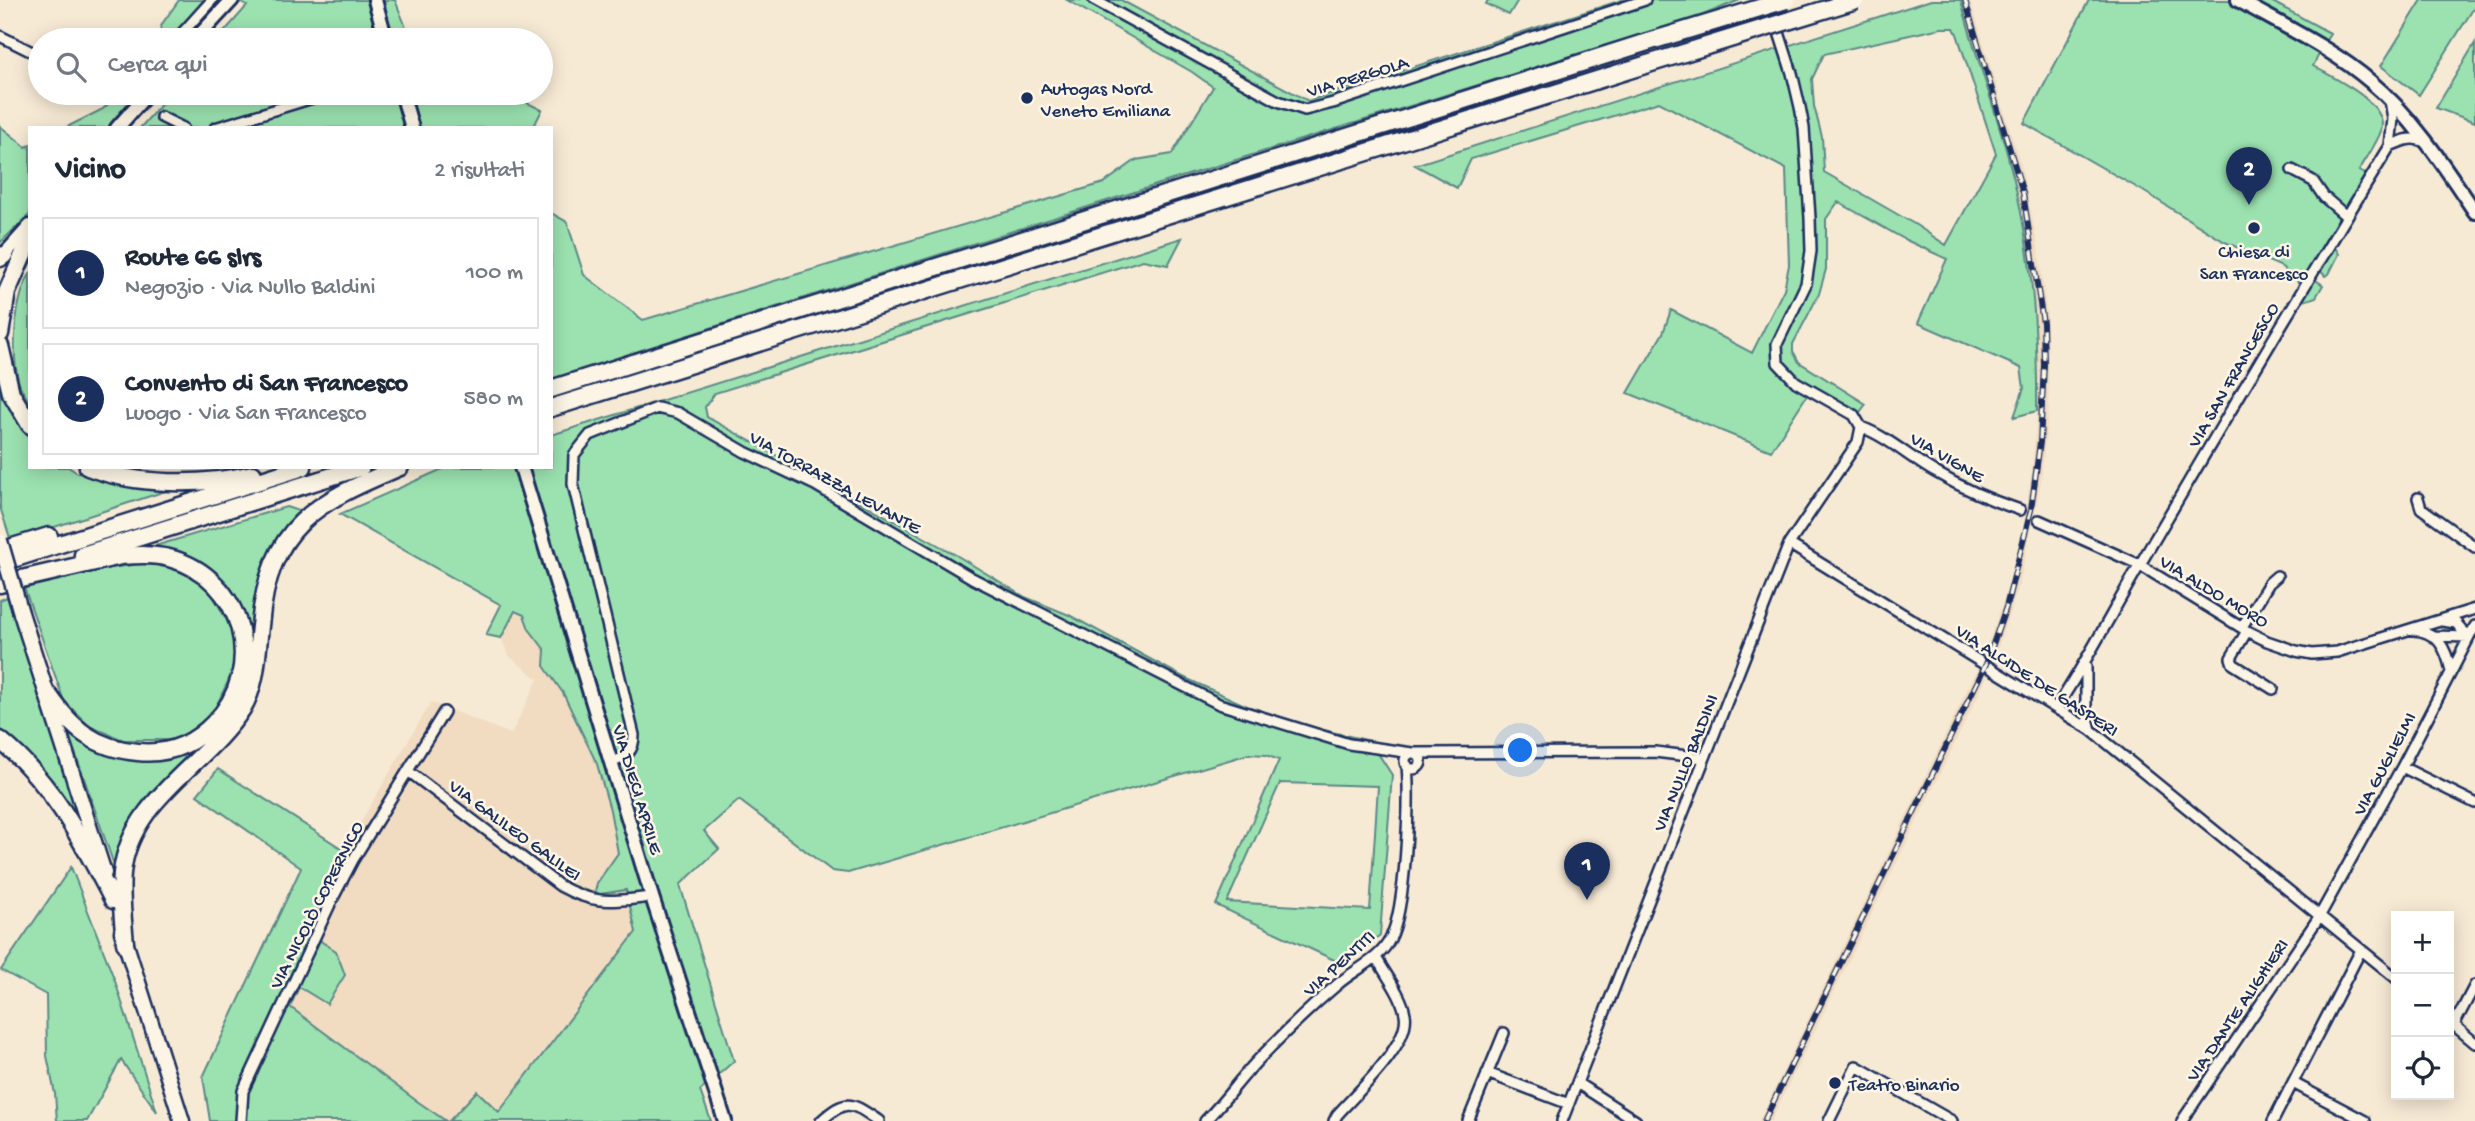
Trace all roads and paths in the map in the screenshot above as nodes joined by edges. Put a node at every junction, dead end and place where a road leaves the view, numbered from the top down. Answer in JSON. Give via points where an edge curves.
{"nodes":[{"id":1,"x":212,"y":0,"type":"edge"},
{"id":2,"x":232,"y":0,"type":"edge"},
{"id":3,"x":1094,"y":0,"type":"edge"},
{"id":4,"x":1646,"y":0,"type":"edge"},
{"id":5,"x":1768,"y":0,"type":"edge"},
{"id":6,"x":1786,"y":0,"type":"edge"},
{"id":7,"x":1856,"y":0,"type":"edge"},
{"id":8,"x":2238,"y":0,"type":"edge"},
{"id":9,"x":375,"y":1,"type":"edge"},
{"id":10,"x":187,"y":28,"type":"edge"},
{"id":11,"x":206,"y":28,"type":"edge"},
{"id":12,"x":383,"y":28,"type":"edge"},
{"id":13,"x":0,"y":36,"type":"edge"},
{"id":14,"x":28,"y":50,"type":"edge"},
{"id":15,"x":2390,"y":100,"type":"junction"},
{"id":16,"x":137,"y":105,"type":"edge"},
{"id":17,"x":290,"y":105,"type":"edge"},
{"id":18,"x":405,"y":105,"type":"edge"},
{"id":19,"x":161,"y":117,"type":"dead end"},
{"id":20,"x":119,"y":126,"type":"edge"},
{"id":21,"x":179,"y":126,"type":"edge"},
{"id":22,"x":222,"y":126,"type":"edge"},
{"id":23,"x":411,"y":126,"type":"edge"},
{"id":24,"x":2426,"y":143,"type":"junction"},
{"id":25,"x":2390,"y":146,"type":"junction"},
{"id":26,"x":2292,"y":170,"type":"dead end"},
{"id":27,"x":2475,"y":212,"type":"edge"},
{"id":28,"x":2346,"y":216,"type":"junction"},
{"id":29,"x":28,"y":228,"type":"edge"},
{"id":30,"x":28,"y":244,"type":"edge"},
{"id":31,"x":1,"y":258,"type":"edge"},
{"id":32,"x":0,"y":334,"type":"edge"},
{"id":33,"x":0,"y":346,"type":"edge"},
{"id":34,"x":553,"y":388,"type":"edge"},
{"id":35,"x":553,"y":408,"type":"edge"},
{"id":36,"x":28,"y":422,"type":"edge"},
{"id":37,"x":1861,"y":427,"type":"junction"},
{"id":38,"x":94,"y":469,"type":"edge"},
{"id":39,"x":269,"y":469,"type":"edge"},
{"id":40,"x":297,"y":469,"type":"edge"},
{"id":41,"x":355,"y":469,"type":"edge"},
{"id":42,"x":396,"y":469,"type":"edge"},
{"id":43,"x":522,"y":469,"type":"edge"},
{"id":44,"x":2418,"y":498,"type":"dead end"},
{"id":45,"x":2020,"y":510,"type":"dead end"},
{"id":46,"x":155,"y":514,"type":"junction"},
{"id":47,"x":2039,"y":520,"type":"dead end"},
{"id":48,"x":0,"y":541,"type":"edge"},
{"id":49,"x":1788,"y":544,"type":"junction"},
{"id":50,"x":2475,"y":547,"type":"edge"},
{"id":51,"x":0,"y":551,"type":"edge"},
{"id":52,"x":0,"y":563,"type":"edge"},
{"id":53,"x":2140,"y":565,"type":"junction"},
{"id":54,"x":2277,"y":576,"type":"dead end"},
{"id":55,"x":0,"y":582,"type":"edge"},
{"id":56,"x":2475,"y":608,"type":"edge"},
{"id":57,"x":2438,"y":620,"type":"junction"},
{"id":58,"x":2475,"y":626,"type":"edge"},
{"id":59,"x":2244,"y":629,"type":"junction"},
{"id":60,"x":2407,"y":630,"type":"junction"},
{"id":61,"x":2434,"y":636,"type":"junction"},
{"id":62,"x":2468,"y":637,"type":"junction"},
{"id":63,"x":2086,"y":662,"type":"junction"},
{"id":64,"x":2451,"y":671,"type":"junction"},
{"id":65,"x":2273,"y":689,"type":"dead end"},
{"id":66,"x":48,"y":694,"type":"junction"},
{"id":67,"x":2056,"y":708,"type":"junction"},
{"id":68,"x":444,"y":712,"type":"dead end"},
{"id":69,"x":2091,"y":730,"type":"junction"},
{"id":70,"x":0,"y":740,"type":"edge"},
{"id":71,"x":1388,"y":750,"type":"junction"},
{"id":72,"x":1414,"y":753,"type":"junction"},
{"id":73,"x":1445,"y":754,"type":"junction"},
{"id":74,"x":1704,"y":758,"type":"junction"},
{"id":75,"x":611,"y":762,"type":"junction"},
{"id":76,"x":1412,"y":765,"type":"junction"},
{"id":77,"x":2402,"y":767,"type":"junction"},
{"id":78,"x":408,"y":771,"type":"junction"},
{"id":79,"x":2475,"y":803,"type":"edge"},
{"id":80,"x":652,"y":897,"type":"junction"},
{"id":81,"x":113,"y":900,"type":"junction"},
{"id":82,"x":2319,"y":916,"type":"junction"},
{"id":83,"x":125,"y":943,"type":"junction"},
{"id":84,"x":2361,"y":950,"type":"junction"},
{"id":85,"x":1376,"y":957,"type":"junction"},
{"id":86,"x":2391,"y":974,"type":"edge"},
{"id":87,"x":2475,"y":985,"type":"edge"},
{"id":88,"x":2454,"y":1018,"type":"edge"},
{"id":89,"x":2454,"y":1026,"type":"edge"},
{"id":90,"x":1504,"y":1033,"type":"dead end"},
{"id":91,"x":2475,"y":1043,"type":"edge"},
{"id":92,"x":1488,"y":1073,"type":"junction"},
{"id":93,"x":1577,"y":1083,"type":"junction"},
{"id":94,"x":2293,"y":1083,"type":"junction"},
{"id":95,"x":1569,"y":1104,"type":"junction"},
{"id":96,"x":182,"y":1121,"type":"edge"},
{"id":97,"x":241,"y":1121,"type":"edge"},
{"id":98,"x":725,"y":1121,"type":"edge"},
{"id":99,"x":821,"y":1121,"type":"edge"},
{"id":100,"x":879,"y":1121,"type":"edge"},
{"id":101,"x":1205,"y":1121,"type":"edge"},
{"id":102,"x":1334,"y":1121,"type":"edge"},
{"id":103,"x":1468,"y":1121,"type":"edge"},
{"id":104,"x":1562,"y":1121,"type":"edge"},
{"id":105,"x":1636,"y":1121,"type":"edge"},
{"id":106,"x":1829,"y":1121,"type":"edge"},
{"id":107,"x":1952,"y":1121,"type":"edge"},
{"id":108,"x":2182,"y":1121,"type":"edge"},
{"id":109,"x":2273,"y":1121,"type":"edge"},
{"id":110,"x":2365,"y":1121,"type":"edge"}],
"edges":[{"from":1,"to":10,"type":"street"},
{"from":2,"to":11,"type":"main road"},
{"from":3,"to":4,"type":"street","name":"VIA PERGOLA","via":[[1278,102],[1305,110]]},
{"from":5,"to":37,"type":"street","name":"VIA VIGNE","via":[[1802,117],[1811,251],[1805,284],[1777,344],[1779,363],[1796,382],[1854,415]]},
{"from":6,"to":34,"type":"highway","bridge":true},
{"from":7,"to":35,"type":"highway","bridge":true},
{"from":8,"to":15,"type":"main road","via":[[2315,44],[2371,81]]},
{"from":9,"to":12,"type":"main road"},
{"from":13,"to":14,"type":"street"},
{"from":15,"to":24,"type":"main road"},
{"from":15,"to":25,"type":"street","name":"VIA SAN FRANCESCO"},
{"from":16,"to":20,"type":"main road"},
{"from":17,"to":22,"type":"street"},
{"from":18,"to":23,"type":"main road"},
{"from":19,"to":21,"type":"street"},
{"from":24,"to":25,"type":"street","via":[[2410,138]]},
{"from":24,"to":27,"type":"main road"},
{"from":25,"to":28,"type":"street","name":"VIA SAN FRANCESCO"},
{"from":26,"to":28,"type":"street","via":[[2313,181]]},
{"from":28,"to":53,"type":"street","name":"VIA SAN FRANCESCO"},
{"from":29,"to":31,"type":"main road"},
{"from":30,"to":32,"type":"highway","via":[[7,292]]},
{"from":33,"to":36,"type":"highway","via":[[11,393]]},
{"from":37,"to":45,"type":"street","name":"VIA VIGNE","via":[[1964,488]]},
{"from":37,"to":49,"type":"street","name":"VIA NULLO BALDINI","via":[[1858,442]]},
{"from":38,"to":39,"type":"highway","via":[[139,480],[198,481],[243,477]]},
{"from":40,"to":46,"type":"highway"},
{"from":41,"to":55,"type":"highway"},
{"from":42,"to":83,"type":"highway","via":[[324,502],[288,538],[262,601],[255,673],[243,707],[214,743],[160,795],[130,842],[122,874]]},
{"from":43,"to":75,"type":"main road","name":"VIA DIECI APRILE"},
{"from":44,"to":50,"type":"street","via":[[2421,508]]},
{"from":46,"to":51,"type":"highway","via":[[58,533]]},
{"from":46,"to":52,"type":"highway"},
{"from":47,"to":53,"type":"street","name":"VIA ALDO MORO"},
{"from":48,"to":66,"type":"main road","bridge":true},
{"from":49,"to":67,"type":"street","name":"VIA ALCIDE DE GASPERI"},
{"from":49,"to":74,"type":"street","name":"VIA NULLO BALDINI"},
{"from":53,"to":59,"type":"street","name":"VIA ALDO MORO"},
{"from":53,"to":63,"type":"street","name":"VIA SAN FRANCESCO"},
{"from":54,"to":59,"type":"street"},
{"from":55,"to":66,"type":"highway","via":[[121,556],[170,558],[211,580],[239,625],[244,646],[239,687],[222,716],[198,739],[182,746],[149,753],[95,742],[61,713]]},
{"from":56,"to":57,"type":"street","name":"VIA ALDO MORO"},
{"from":57,"to":60,"type":"street","name":"VIA ALDO MORO"},
{"from":57,"to":62,"type":"street","via":[[2456,623]]},
{"from":58,"to":62,"type":"street","name":"VIA GUGLIELMI"},
{"from":59,"to":60,"type":"street","name":"VIA ALDO MORO","via":[[2295,651],[2326,653]]},
{"from":59,"to":65,"type":"street","via":[[2231,658],[2233,664]]},
{"from":60,"to":61,"type":"street"},
{"from":61,"to":62,"type":"street"},
{"from":61,"to":64,"type":"street","via":[[2446,651]]},
{"from":62,"to":64,"type":"street","name":"VIA GUGLIELMI"},
{"from":63,"to":67,"type":"street","name":"VIA SAN FRANCESCO"},
{"from":63,"to":69,"type":"street","name":"VIA SAN FRANCESCO","via":[[2085,710]]},
{"from":64,"to":77,"type":"street","name":"VIA GUGLIELMI"},
{"from":66,"to":81,"type":"main road"},
{"from":67,"to":69,"type":"street","name":"VIA ALCIDE DE GASPERI"},
{"from":68,"to":78,"type":"street","name":"VIA NICOLÒ COPERNICO"},
{"from":69,"to":82,"type":"street","name":"VIA ALCIDE DE GASPERI"},
{"from":70,"to":81,"type":"highway","via":[[59,804]]},
{"from":71,"to":72,"type":"street","name":"VIA TORRAZZA LEVANTE"},
{"from":71,"to":75,"type":"street","name":"VIA TORRAZZA LEVANTE","via":[[1327,738],[1219,704],[972,578],[815,485],[678,413],[657,408],[590,435],[577,448],[572,463],[573,484],[634,735],[631,750]]},
{"from":71,"to":76,"type":"street","name":"VIA TORRAZZA LEVANTE"},
{"from":72,"to":73,"type":"street","name":"VIA TORRAZZA LEVANTE"},
{"from":72,"to":76,"type":"street","via":[[1408,756]]},
{"from":73,"to":74,"type":"street","name":"VIA TORRAZZA LEVANTE","via":[[1655,752]]},
{"from":73,"to":76,"type":"street","name":"VIA TORRAZZA LEVANTE"},
{"from":74,"to":93,"type":"street","name":"VIA NULLO BALDINI"},
{"from":75,"to":80,"type":"main road","name":"VIA DIECI APRILE"},
{"from":76,"to":85,"type":"street","name":"VIA PENTITI","via":[[1398,919],[1386,947]]},
{"from":77,"to":79,"type":"street"},
{"from":77,"to":82,"type":"street","name":"VIA GUGLIELMI"},
{"from":78,"to":80,"type":"street","name":"VIA GALILEO GALILEI","via":[[560,886],[583,898]]},
{"from":78,"to":97,"type":"street","name":"VIA NICOLÒ COPERNICO","via":[[332,900],[243,1091]]},
{"from":80,"to":98,"type":"main road","name":"VIA DIECI APRILE"},
{"from":81,"to":83,"type":"main road"},
{"from":82,"to":84,"type":"street","name":"VIA ALCIDE DE GASPERI"},
{"from":82,"to":108,"type":"street","name":"VIA DANTE ALIGHIERI"},
{"from":83,"to":96,"type":"main road"},
{"from":84,"to":86,"type":"street","name":"VIA ALCIDE DE GASPERI"},
{"from":84,"to":94,"type":"street"},
{"from":85,"to":101,"type":"street","name":"VIA PENTITI","via":[[1338,983],[1260,1057]]},
{"from":85,"to":102,"type":"street","via":[[1402,1005],[1404,1033]]},
{"from":87,"to":88,"type":"street"},
{"from":89,"to":91,"type":"street"},
{"from":90,"to":92,"type":"street"},
{"from":92,"to":95,"type":"street"},
{"from":92,"to":103,"type":"street"},
{"from":93,"to":95,"type":"street","name":"VIA NULLO BALDINI"},
{"from":93,"to":105,"type":"street"},
{"from":94,"to":109,"type":"street"},
{"from":94,"to":110,"type":"street"},
{"from":95,"to":104,"type":"street","name":"VIA NULLO BALDINI"},
{"from":99,"to":100,"type":"street","via":[[845,1104]]},
{"from":106,"to":107,"type":"street","via":[[1856,1066]]}]}
